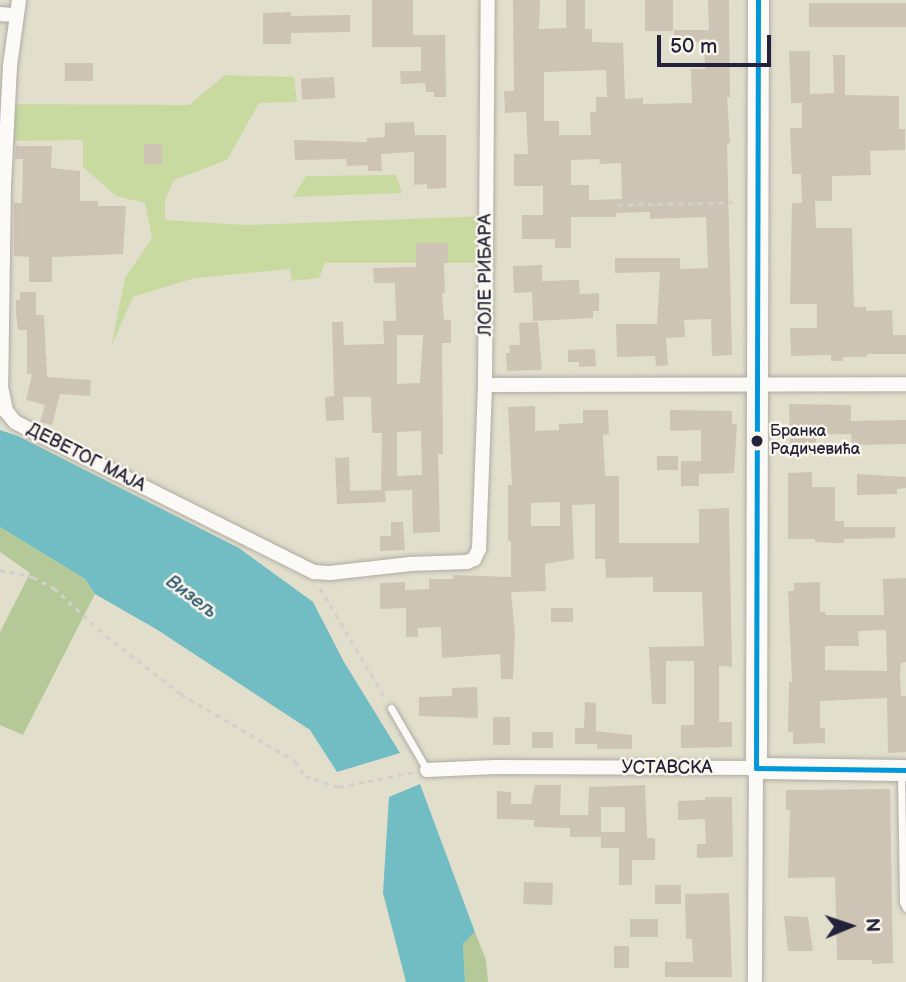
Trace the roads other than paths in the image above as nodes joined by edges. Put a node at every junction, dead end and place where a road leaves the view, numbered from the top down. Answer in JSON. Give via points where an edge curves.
{"nodes":[{"id":1,"x":19,"y":0,"type":"edge"},
{"id":2,"x":488,"y":0,"type":"edge"},
{"id":3,"x":758,"y":0,"type":"edge"},
{"id":4,"x":0,"y":14,"type":"edge"},
{"id":5,"x":16,"y":15,"type":"junction"},
{"id":6,"x":2,"y":183,"type":"edge"},
{"id":7,"x":759,"y":382,"type":"junction"},
{"id":8,"x":906,"y":384,"type":"edge"},
{"id":9,"x":485,"y":385,"type":"junction"},
{"id":10,"x":479,"y":550,"type":"joint"},
{"id":11,"x":391,"y":708,"type":"road end"},
{"id":12,"x":756,"y":768,"type":"junction"},
{"id":13,"x":904,"y":770,"type":"edge"},
{"id":14,"x":427,"y":771,"type":"joint"},
{"id":15,"x":906,"y":908,"type":"edge"},
{"id":16,"x":755,"y":982,"type":"edge"}],
"edges":[{"from":1,"to":5,"type":"street","name":"ДЕВЕТОГ МАЈА"},
{"from":2,"to":9,"type":"street","name":"ЛОЛЕ РИБАРА"},
{"from":3,"to":7,"type":"street"},
{"from":4,"to":5,"type":"street"},
{"from":5,"to":6,"type":"street","name":"ДЕВЕТОГ МАЈА"},
{"from":6,"to":10,"type":"street","name":"ДЕВЕТОГ МАЈА","via":[[1,387],[10,417],[314,572],[467,562]]},
{"from":7,"to":8,"type":"street"},
{"from":7,"to":9,"type":"street"},
{"from":7,"to":12,"type":"street"},
{"from":9,"to":10,"type":"street","name":"ЛОЛЕ РИБАРА"},
{"from":11,"to":14,"type":"lane"},
{"from":12,"to":13,"type":"street","name":"УСТАВСКА"},
{"from":12,"to":14,"type":"street","name":"УСТАВСКА"},
{"from":12,"to":16,"type":"street"},
{"from":13,"to":15,"type":"lane"}]}
